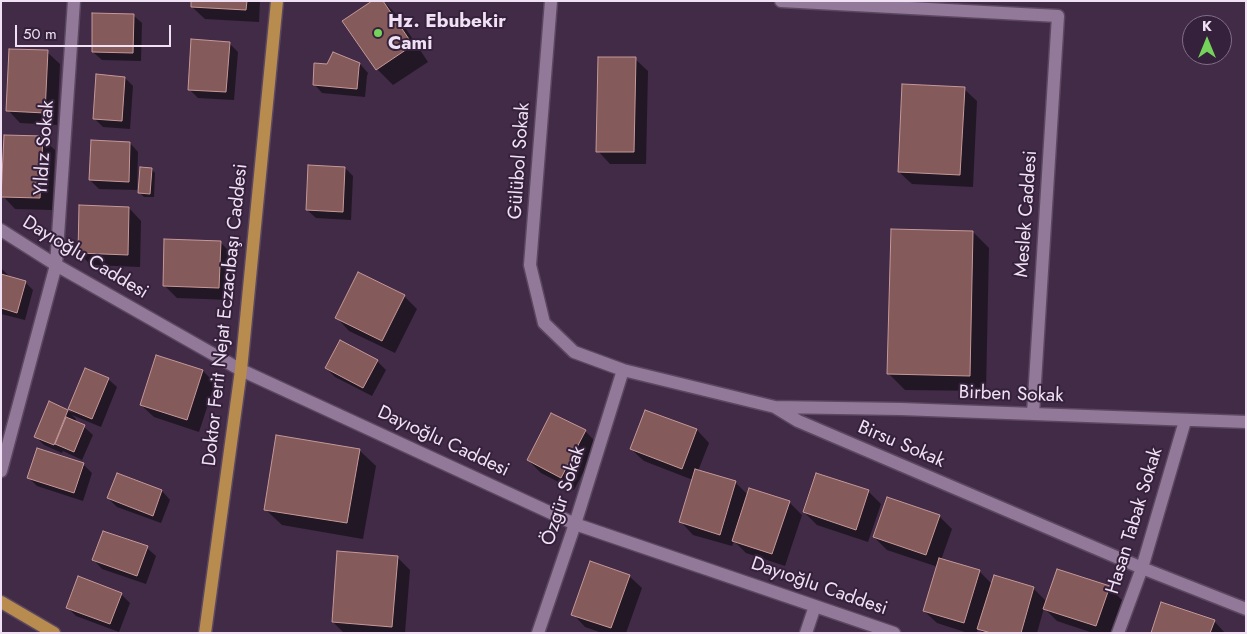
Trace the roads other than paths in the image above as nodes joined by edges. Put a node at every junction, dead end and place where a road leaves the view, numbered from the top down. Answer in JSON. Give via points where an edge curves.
{"nodes":[{"id":1,"x":74,"y":1,"type":"edge"},
{"id":2,"x":278,"y":1,"type":"edge"},
{"id":3,"x":551,"y":1,"type":"edge"},
{"id":4,"x":781,"y":1,"type":"edge"},
{"id":5,"x":1,"y":230,"type":"edge"},
{"id":6,"x":56,"y":265,"type":"junction"},
{"id":7,"x":544,"y":323,"type":"joint"},
{"id":8,"x":241,"y":370,"type":"junction"},
{"id":9,"x":623,"y":370,"type":"junction"},
{"id":10,"x":775,"y":407,"type":"junction"},
{"id":11,"x":1033,"y":414,"type":"junction"},
{"id":12,"x":1186,"y":421,"type":"junction"},
{"id":13,"x":1246,"y":422,"type":"edge"},
{"id":14,"x":1,"y":471,"type":"edge"},
{"id":15,"x":575,"y":524,"type":"junction"},
{"id":16,"x":1142,"y":568,"type":"junction"},
{"id":17,"x":1,"y":602,"type":"edge"},
{"id":18,"x":816,"y":606,"type":"junction"},
{"id":19,"x":1246,"y":609,"type":"edge"},
{"id":20,"x":54,"y":633,"type":"edge"},
{"id":21,"x":205,"y":633,"type":"edge"},
{"id":22,"x":538,"y":633,"type":"edge"},
{"id":23,"x":806,"y":633,"type":"edge"},
{"id":24,"x":894,"y":633,"type":"edge"},
{"id":25,"x":1118,"y":633,"type":"edge"}],
"edges":[{"from":1,"to":6,"type":"street","name":"Yıldız Sokak"},
{"from":2,"to":8,"type":"main road","name":"Doktor Ferit Nejat Eczacıbaşı Caddesi"},
{"from":3,"to":7,"type":"street","name":"Gülübol Sokak","via":[[530,265]]},
{"from":4,"to":11,"type":"street","name":"Meslek Caddesi","via":[[1058,16]]},
{"from":5,"to":6,"type":"street","name":"Dayıoğlu Caddesi"},
{"from":6,"to":8,"type":"street","name":"Dayıoğlu Caddesi"},
{"from":6,"to":14,"type":"street","name":"Yıldız Sokak"},
{"from":7,"to":9,"type":"street","name":"Birsu Sokak","via":[[574,352]]},
{"from":8,"to":15,"type":"street","name":"Dayıoğlu Caddesi"},
{"from":8,"to":21,"type":"main road","name":"Doktor Ferit Nejat Eczacıbaşı Caddesi"},
{"from":9,"to":10,"type":"street","name":"Birsu Sokak"},
{"from":9,"to":15,"type":"street","name":"Özgür Sokak"},
{"from":10,"to":11,"type":"street","name":"Birben Sokak"},
{"from":10,"to":16,"type":"street","name":"Birsu Sokak","via":[[798,421]]},
{"from":11,"to":12,"type":"street","name":"Birben Sokak"},
{"from":12,"to":13,"type":"street","name":"Birben Sokak"},
{"from":12,"to":16,"type":"street","name":"Hasan Tabak Sokak"},
{"from":15,"to":18,"type":"street","name":"Dayıoğlu Caddesi"},
{"from":15,"to":22,"type":"street","name":"Özgür Sokak"},
{"from":16,"to":19,"type":"street","name":"Birsu Sokak"},
{"from":16,"to":25,"type":"street","name":"Hasan Tabak Sokak"},
{"from":17,"to":20,"type":"main road"},
{"from":18,"to":23,"type":"street"},
{"from":18,"to":24,"type":"street","name":"Dayıoğlu Caddesi"}]}
